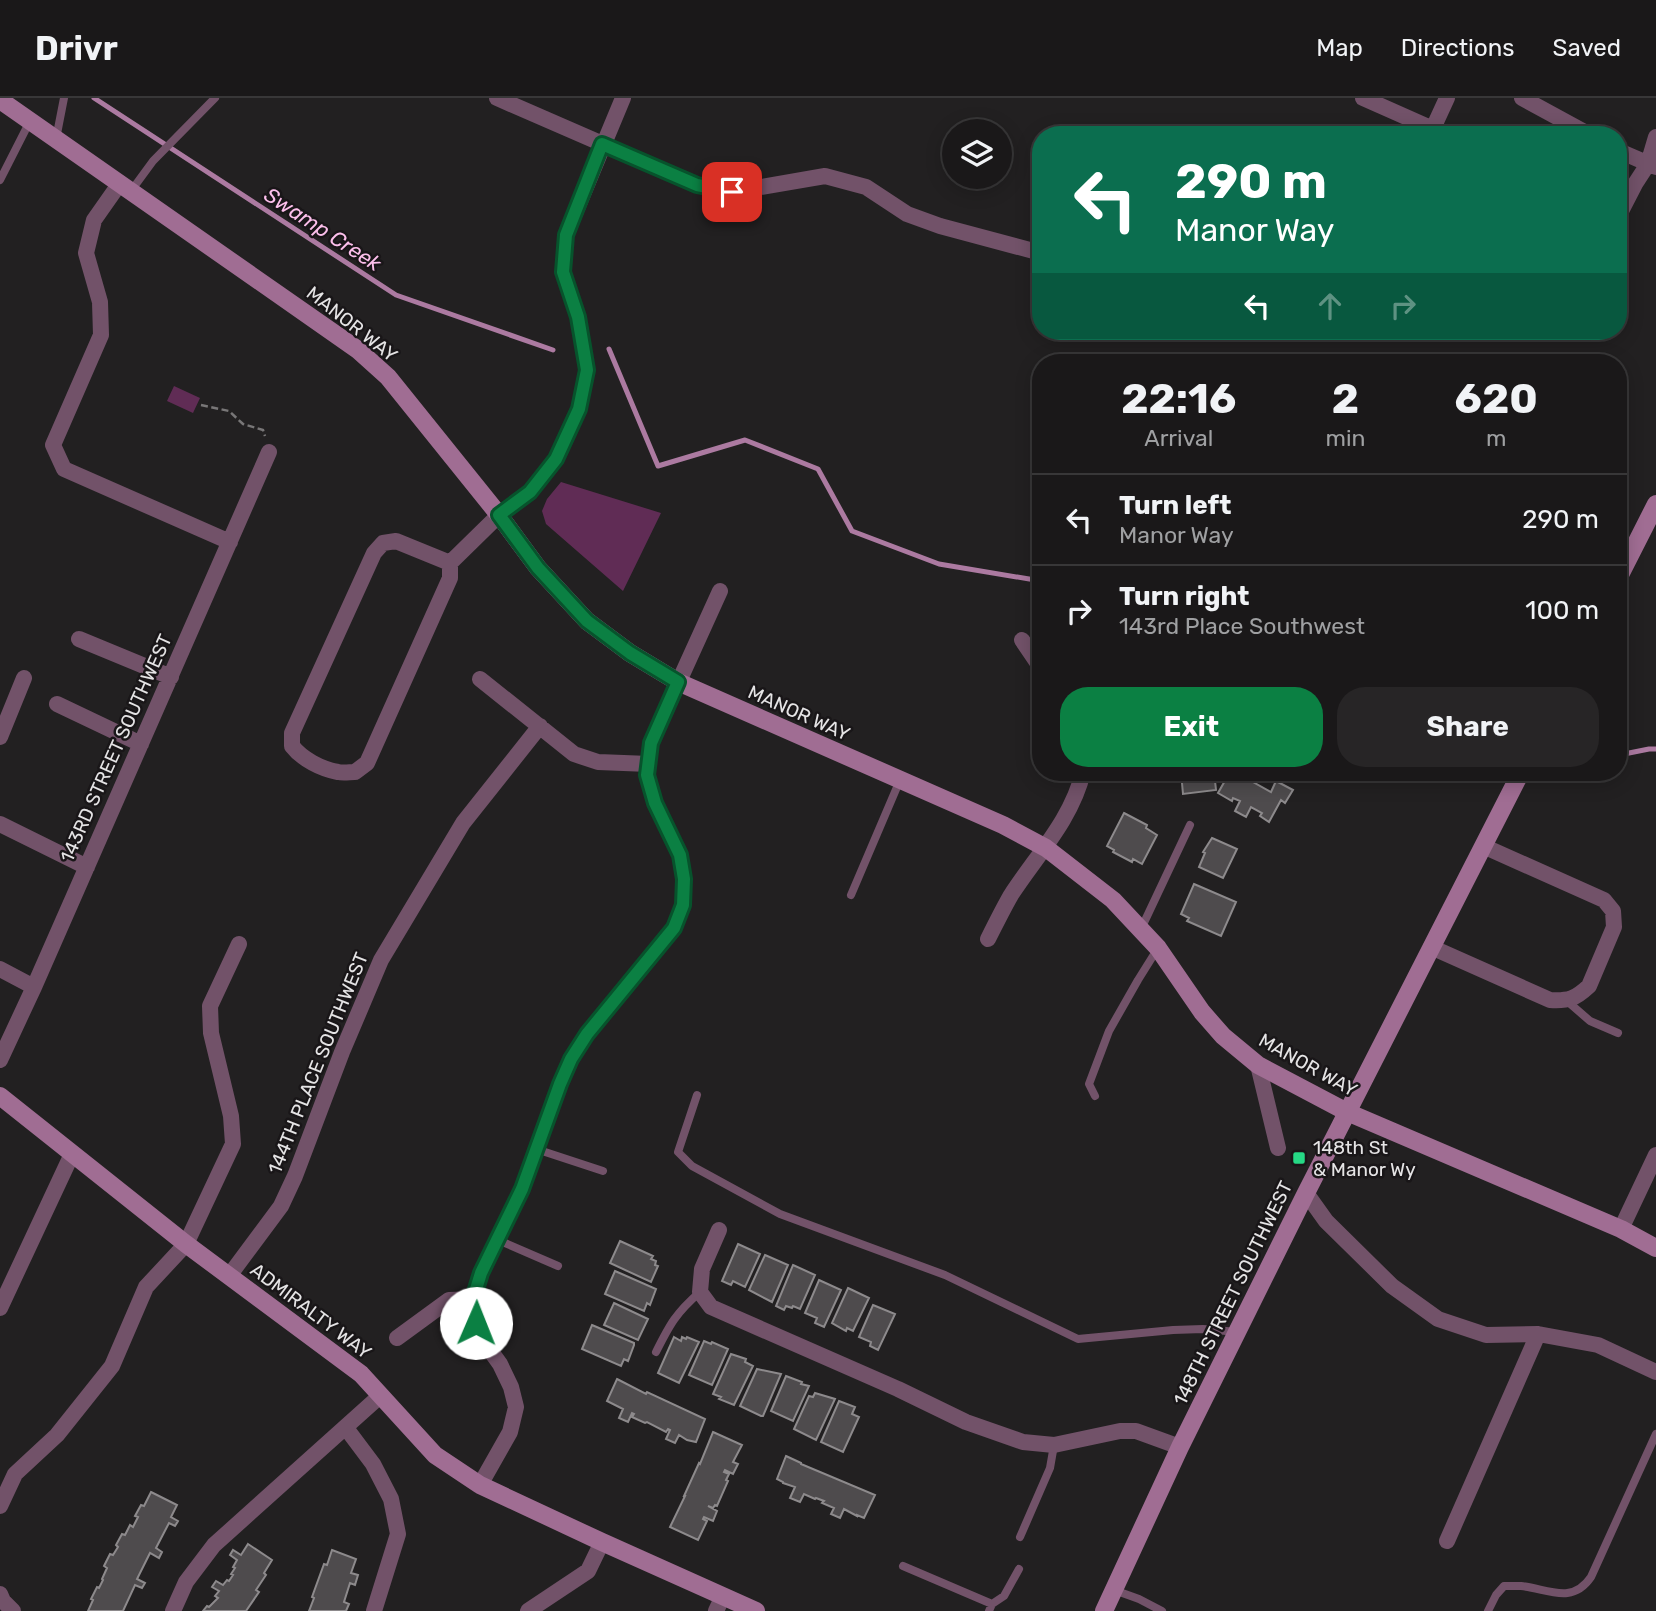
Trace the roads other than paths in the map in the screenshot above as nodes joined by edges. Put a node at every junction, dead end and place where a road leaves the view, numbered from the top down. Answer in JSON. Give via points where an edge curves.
{"nodes":[{"id":1,"x":64,"y":98,"type":"edge"},
{"id":2,"x":215,"y":98,"type":"edge"},
{"id":3,"x":497,"y":98,"type":"edge"},
{"id":4,"x":623,"y":98,"type":"edge"},
{"id":5,"x":1363,"y":98,"type":"edge"},
{"id":6,"x":1447,"y":98,"type":"edge"},
{"id":7,"x":1522,"y":98,"type":"edge"},
{"id":8,"x":0,"y":100,"type":"edge"},
{"id":9,"x":30,"y":121,"type":"junction"},
{"id":10,"x":1419,"y":126,"type":"edge"},
{"id":11,"x":1434,"y":126,"type":"edge"},
{"id":12,"x":1572,"y":126,"type":"edge"},
{"id":13,"x":1656,"y":137,"type":"edge"},
{"id":14,"x":57,"y":139,"type":"junction"},
{"id":15,"x":602,"y":144,"type":"junction"},
{"id":16,"x":1627,"y":155,"type":"edge"},
{"id":17,"x":1652,"y":166,"type":"edge"},
{"id":18,"x":0,"y":180,"type":"edge"},
{"id":19,"x":125,"y":187,"type":"junction"},
{"id":20,"x":1627,"y":198,"type":"edge"},
{"id":21,"x":1032,"y":251,"type":"edge"},
{"id":22,"x":270,"y":453,"type":"road end"},
{"id":23,"x":1656,"y":504,"type":"edge"},
{"id":24,"x":499,"y":515,"type":"junction"},
{"id":25,"x":230,"y":542,"type":"junction"},
{"id":26,"x":1627,"y":561,"type":"edge"},
{"id":27,"x":450,"y":563,"type":"junction"},
{"id":28,"x":720,"y":590,"type":"dead end"},
{"id":29,"x":79,"y":639,"type":"dead end"},
{"id":30,"x":1022,"y":640,"type":"dead end"},
{"id":31,"x":1032,"y":655,"type":"edge"},
{"id":32,"x":171,"y":677,"type":"junction"},
{"id":33,"x":24,"y":678,"type":"dead end"},
{"id":34,"x":480,"y":679,"type":"dead end"},
{"id":35,"x":678,"y":682,"type":"junction"},
{"id":36,"x":57,"y":704,"type":"dead end"},
{"id":37,"x":540,"y":726,"type":"junction"},
{"id":38,"x":0,"y":737,"type":"edge"},
{"id":39,"x":141,"y":744,"type":"junction"},
{"id":40,"x":649,"y":764,"type":"junction"},
{"id":41,"x":900,"y":780,"type":"junction"},
{"id":42,"x":1081,"y":781,"type":"edge"},
{"id":43,"x":1516,"y":781,"type":"edge"},
{"id":44,"x":0,"y":824,"type":"edge"},
{"id":45,"x":1190,"y":825,"type":"dead end"},
{"id":46,"x":1483,"y":846,"type":"junction"},
{"id":47,"x":1046,"y":848,"type":"junction"},
{"id":48,"x":87,"y":867,"type":"junction"},
{"id":49,"x":851,"y":895,"type":"dead end"},
{"id":50,"x":1142,"y":929,"type":"junction"},
{"id":51,"x":988,"y":939,"type":"dead end"},
{"id":52,"x":239,"y":944,"type":"dead end"},
{"id":53,"x":1431,"y":947,"type":"junction"},
{"id":54,"x":1158,"y":948,"type":"junction"},
{"id":55,"x":0,"y":969,"type":"edge"},
{"id":56,"x":34,"y":987,"type":"junction"},
{"id":57,"x":1567,"y":1001,"type":"junction"},
{"id":58,"x":1618,"y":1033,"type":"dead end"},
{"id":59,"x":0,"y":1060,"type":"edge"},
{"id":60,"x":1258,"y":1065,"type":"junction"},
{"id":61,"x":697,"y":1095,"type":"dead end"},
{"id":62,"x":0,"y":1096,"type":"edge"},
{"id":63,"x":1095,"y":1096,"type":"dead end"},
{"id":64,"x":1347,"y":1112,"type":"junction"},
{"id":65,"x":1278,"y":1148,"type":"dead end"},
{"id":66,"x":536,"y":1149,"type":"junction"},
{"id":67,"x":72,"y":1154,"type":"junction"},
{"id":68,"x":1656,"y":1155,"type":"edge"},
{"id":69,"x":603,"y":1171,"type":"dead end"},
{"id":70,"x":1306,"y":1193,"type":"junction"},
{"id":71,"x":1621,"y":1229,"type":"junction"},
{"id":72,"x":719,"y":1230,"type":"dead end"},
{"id":73,"x":498,"y":1240,"type":"junction"},
{"id":74,"x":186,"y":1244,"type":"junction"},
{"id":75,"x":1656,"y":1248,"type":"edge"},
{"id":76,"x":558,"y":1266,"type":"dead end"},
{"id":77,"x":229,"y":1276,"type":"junction"},
{"id":78,"x":700,"y":1292,"type":"junction"},
{"id":79,"x":473,"y":1299,"type":"junction"},
{"id":80,"x":0,"y":1308,"type":"edge"},
{"id":81,"x":1238,"y":1332,"type":"junction"},
{"id":82,"x":1538,"y":1334,"type":"junction"},
{"id":83,"x":397,"y":1338,"type":"dead end"},
{"id":84,"x":656,"y":1352,"type":"dead end"},
{"id":85,"x":1656,"y":1372,"type":"edge"},
{"id":86,"x":380,"y":1396,"type":"junction"},
{"id":87,"x":346,"y":1428,"type":"junction"},
{"id":88,"x":1656,"y":1434,"type":"edge"},
{"id":89,"x":1054,"y":1445,"type":"junction"},
{"id":90,"x":1180,"y":1447,"type":"junction"},
{"id":91,"x":7,"y":1471,"type":"edge"},
{"id":92,"x":480,"y":1485,"type":"junction"},
{"id":93,"x":0,"y":1506,"type":"edge"},
{"id":94,"x":1020,"y":1537,"type":"dead end"},
{"id":95,"x":1447,"y":1541,"type":"dead end"},
{"id":96,"x":602,"y":1542,"type":"junction"},
{"id":97,"x":903,"y":1566,"type":"dead end"},
{"id":98,"x":1019,"y":1569,"type":"dead end"},
{"id":99,"x":1114,"y":1590,"type":"junction"},
{"id":100,"x":0,"y":1594,"type":"edge"},
{"id":101,"x":720,"y":1604,"type":"edge"},
{"id":102,"x":990,"y":1608,"type":"edge"},
{"id":103,"x":13,"y":1611,"type":"edge"},
{"id":104,"x":173,"y":1611,"type":"edge"},
{"id":105,"x":374,"y":1611,"type":"edge"},
{"id":106,"x":528,"y":1611,"type":"edge"},
{"id":107,"x":756,"y":1611,"type":"edge"},
{"id":108,"x":1104,"y":1611,"type":"edge"},
{"id":109,"x":1163,"y":1611,"type":"edge"},
{"id":110,"x":1488,"y":1611,"type":"edge"}],
"edges":[{"from":1,"to":14,"type":"lane"},
{"from":2,"to":19,"type":"lane"},
{"from":3,"to":15,"type":"street"},
{"from":4,"to":15,"type":"street"},
{"from":5,"to":10,"type":"street"},
{"from":6,"to":11,"type":"street"},
{"from":7,"to":12,"type":"street"},
{"from":8,"to":9,"type":"street","name":"MANOR WAY"},
{"from":9,"to":14,"type":"street","name":"MANOR WAY"},
{"from":9,"to":18,"type":"lane"},
{"from":13,"to":17,"type":"street"},
{"from":14,"to":19,"type":"street","name":"MANOR WAY"},
{"from":15,"to":21,"type":"street","via":[[697,185],[732,192],[825,176],[866,187],[907,214],[940,226]]},
{"from":15,"to":24,"type":"street","via":[[566,235],[563,272],[578,317],[587,370],[579,409],[556,459],[530,492]]},
{"from":16,"to":17,"type":"street"},
{"from":17,"to":20,"type":"street"},
{"from":19,"to":24,"type":"street","name":"MANOR WAY","via":[[358,350],[388,377]]},
{"from":19,"to":25,"type":"street","via":[[94,220],[86,253],[100,302],[101,335],[53,445],[64,470]]},
{"from":22,"to":25,"type":"street","name":"143RD STREET SOUTHWEST"},
{"from":23,"to":26,"type":"street"},
{"from":24,"to":27,"type":"street"},
{"from":24,"to":35,"type":"street","name":"MANOR WAY","via":[[538,568],[587,621]]},
{"from":25,"to":32,"type":"street","name":"143RD STREET SOUTHWEST"},
{"from":27,"to":27,"type":"street","via":[[396,541],[383,543],[374,553],[292,733],[292,746],[298,754],[336,772],[355,772],[367,763],[450,578]]},
{"from":28,"to":35,"type":"street"},
{"from":29,"to":32,"type":"street"},
{"from":30,"to":31,"type":"street"},
{"from":32,"to":39,"type":"street","name":"143RD STREET SOUTHWEST"},
{"from":33,"to":38,"type":"street"},
{"from":34,"to":37,"type":"street"},
{"from":35,"to":40,"type":"street","via":[[651,743]]},
{"from":35,"to":41,"type":"street","name":"MANOR WAY"},
{"from":36,"to":39,"type":"street"},
{"from":37,"to":40,"type":"street","via":[[574,754],[598,762]]},
{"from":37,"to":77,"type":"street","name":"144TH PLACE SOUTHWEST","via":[[463,823],[381,960],[281,1206]]},
{"from":39,"to":48,"type":"street","name":"143RD STREET SOUTHWEST"},
{"from":40,"to":66,"type":"street","via":[[647,775],[655,803],[680,855],[683,905],[674,928],[571,1059]]},
{"from":41,"to":47,"type":"street","name":"MANOR WAY"},
{"from":41,"to":49,"type":"lane"},
{"from":42,"to":47,"type":"street"},
{"from":43,"to":46,"type":"street","name":"148TH STREET SOUTHWEST"},
{"from":44,"to":48,"type":"street"},
{"from":45,"to":50,"type":"lane"},
{"from":46,"to":53,"type":"street","name":"148TH STREET SOUTHWEST"},
{"from":46,"to":57,"type":"street","via":[[1604,900],[1613,911],[1614,927],[1589,986]]},
{"from":47,"to":50,"type":"street","name":"MANOR WAY"},
{"from":47,"to":51,"type":"street","via":[[1011,896]]},
{"from":48,"to":56,"type":"street","name":"143RD STREET SOUTHWEST"},
{"from":50,"to":54,"type":"street","name":"MANOR WAY"},
{"from":52,"to":74,"type":"street","via":[[210,1006],[233,1144]]},
{"from":53,"to":57,"type":"street","via":[[1550,1000]]},
{"from":53,"to":64,"type":"street","name":"148TH STREET SOUTHWEST"},
{"from":54,"to":60,"type":"street","name":"MANOR WAY","via":[[1202,1012]]},
{"from":54,"to":63,"type":"lane","via":[[1109,1031],[1089,1084]]},
{"from":55,"to":56,"type":"street"},
{"from":56,"to":59,"type":"street","name":"143RD STREET SOUTHWEST"},
{"from":57,"to":58,"type":"lane","via":[[1590,1021]]},
{"from":60,"to":64,"type":"street","name":"MANOR WAY"},
{"from":60,"to":65,"type":"street"},
{"from":61,"to":81,"type":"lane","via":[[678,1152],[692,1166],[780,1214],[945,1275],[1078,1339],[1173,1330]]},
{"from":62,"to":67,"type":"street","name":"ADMIRALTY WAY"},
{"from":64,"to":70,"type":"street","name":"148TH STREET SOUTHWEST"},
{"from":64,"to":71,"type":"street","name":"MANOR WAY"},
{"from":66,"to":69,"type":"lane"},
{"from":66,"to":73,"type":"street"},
{"from":67,"to":74,"type":"street","name":"ADMIRALTY WAY"},
{"from":67,"to":80,"type":"street"},
{"from":68,"to":71,"type":"street"},
{"from":70,"to":81,"type":"street","name":"148TH STREET SOUTHWEST"},
{"from":70,"to":82,"type":"street","via":[[1326,1221],[1392,1286],[1437,1319],[1486,1335]]},
{"from":71,"to":75,"type":"street","name":"MANOR WAY"},
{"from":72,"to":78,"type":"street","via":[[702,1269]]},
{"from":73,"to":76,"type":"lane"},
{"from":73,"to":79,"type":"street"},
{"from":74,"to":77,"type":"street","name":"ADMIRALTY WAY"},
{"from":74,"to":91,"type":"street","via":[[146,1287],[112,1366],[57,1435]]},
{"from":77,"to":86,"type":"street","name":"ADMIRALTY WAY","via":[[361,1374]]},
{"from":78,"to":84,"type":"lane","via":[[670,1323]]},
{"from":78,"to":89,"type":"street","via":[[711,1307],[966,1422],[1023,1442]]},
{"from":79,"to":83,"type":"street","via":[[449,1300]]},
{"from":79,"to":92,"type":"street","via":[[476,1323],[511,1387],[516,1407],[510,1432]]},
{"from":81,"to":90,"type":"street","name":"148TH STREET SOUTHWEST"},
{"from":82,"to":85,"type":"street","via":[[1598,1345]]},
{"from":82,"to":95,"type":"street"},
{"from":86,"to":87,"type":"street"},
{"from":86,"to":92,"type":"street","name":"ADMIRALTY WAY","via":[[435,1455]]},
{"from":87,"to":104,"type":"street","via":[[214,1545],[186,1582]]},
{"from":87,"to":105,"type":"street","via":[[373,1464],[391,1499],[398,1534]]},
{"from":88,"to":110,"type":"lane","via":[[1585,1586],[1572,1593],[1504,1586]]},
{"from":89,"to":90,"type":"street","via":[[1136,1431]]},
{"from":89,"to":94,"type":"lane","via":[[1050,1468]]},
{"from":90,"to":99,"type":"street","name":"148TH STREET SOUTHWEST"},
{"from":91,"to":93,"type":"street"},
{"from":92,"to":96,"type":"street","name":"ADMIRALTY WAY"},
{"from":96,"to":101,"type":"street","name":"ADMIRALTY WAY"},
{"from":96,"to":106,"type":"street","via":[[588,1571]]},
{"from":97,"to":102,"type":"lane"},
{"from":98,"to":102,"type":"lane","via":[[1004,1596]]},
{"from":99,"to":108,"type":"street","name":"148TH STREET SOUTHWEST"},
{"from":99,"to":109,"type":"lane"},
{"from":100,"to":103,"type":"street"},
{"from":101,"to":107,"type":"street","name":"ADMIRALTY WAY"}]}
